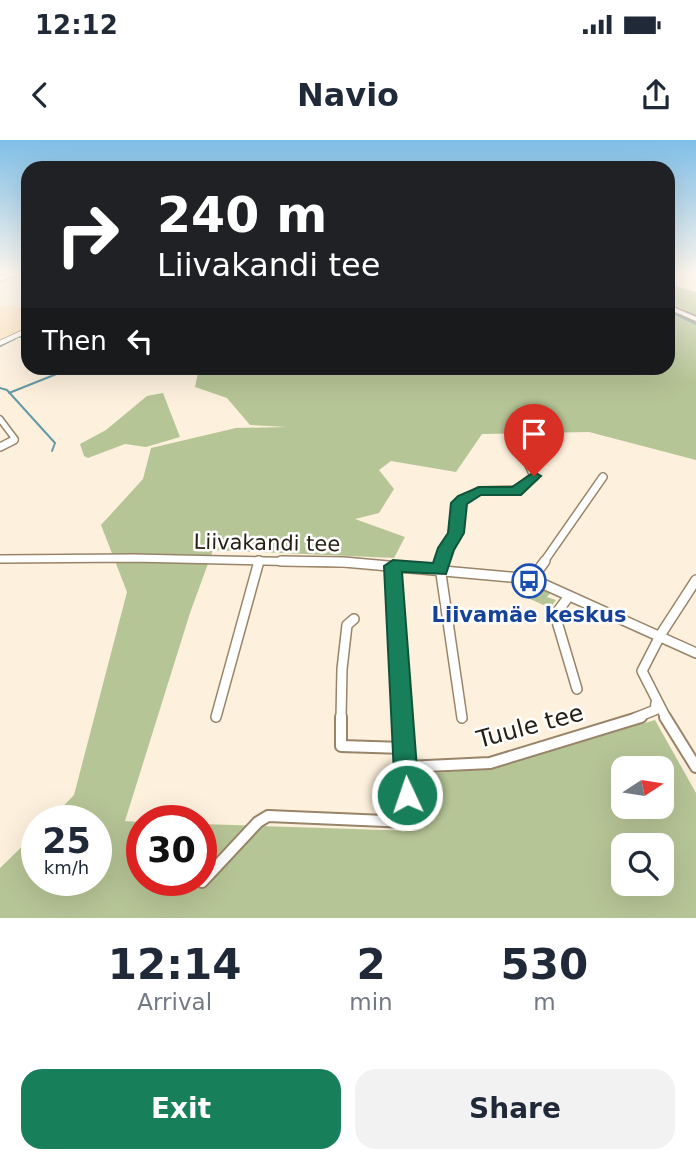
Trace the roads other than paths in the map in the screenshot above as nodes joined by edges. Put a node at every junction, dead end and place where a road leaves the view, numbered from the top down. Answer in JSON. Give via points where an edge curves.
{"nodes":[{"id":1,"x":675,"y":310,"type":"edge"},
{"id":2,"x":696,"y":319,"type":"edge"},
{"id":3,"x":21,"y":333,"type":"edge"},
{"id":4,"x":0,"y":343,"type":"edge"},
{"id":5,"x":0,"y":419,"type":"edge"},
{"id":6,"x":0,"y":447,"type":"edge"},
{"id":7,"x":531,"y":456,"type":"dead end"},
{"id":8,"x":603,"y":477,"type":"dead end"},
{"id":9,"x":0,"y":559,"type":"edge"},
{"id":10,"x":259,"y":560,"type":"junction"},
{"id":11,"x":393,"y":566,"type":"junction"},
{"id":12,"x":440,"y":570,"type":"junction"},
{"id":13,"x":532,"y":579,"type":"junction"},
{"id":14,"x":696,"y":580,"type":"edge"},
{"id":15,"x":569,"y":596,"type":"junction"},
{"id":16,"x":354,"y":619,"type":"dead end"},
{"id":17,"x":660,"y":636,"type":"junction"},
{"id":18,"x":696,"y":653,"type":"edge"},
{"id":19,"x":577,"y":690,"type":"dead end"},
{"id":20,"x":656,"y":704,"type":"junction"},
{"id":21,"x":216,"y":716,"type":"dead end"},
{"id":22,"x":462,"y":718,"type":"dead end"},
{"id":23,"x":404,"y":748,"type":"junction"},
{"id":24,"x":406,"y":767,"type":"junction"},
{"id":25,"x":696,"y":767,"type":"edge"},
{"id":26,"x":217,"y":866,"type":"edge"}],
"edges":[{"from":1,"to":2,"type":"street"},
{"from":3,"to":4,"type":"street"},
{"from":5,"to":6,"type":"street","via":[[15,439]]},
{"from":7,"to":12,"type":"street","via":[[528,463],[534,476],[519,490],[479,491],[459,503],[456,533]]},
{"from":8,"to":13,"type":"street"},
{"from":9,"to":10,"type":"street","name":"Liivakandi tee"},
{"from":10,"to":11,"type":"street","name":"Liivakandi tee"},
{"from":10,"to":21,"type":"street"},
{"from":11,"to":12,"type":"street","name":"Liivakandi tee"},
{"from":11,"to":23,"type":"street"},
{"from":12,"to":13,"type":"street","name":"Liivakandi tee"},
{"from":12,"to":22,"type":"street"},
{"from":13,"to":15,"type":"street","name":"Liivakandi tee"},
{"from":14,"to":17,"type":"street"},
{"from":15,"to":17,"type":"street","name":"Liivakandi tee"},
{"from":15,"to":19,"type":"street","via":[[555,615]]},
{"from":16,"to":23,"type":"street","via":[[346,625],[341,746]]},
{"from":17,"to":18,"type":"street","name":"Liivakandi tee"},
{"from":17,"to":20,"type":"street","via":[[642,671]]},
{"from":20,"to":24,"type":"street","name":"Tuule tee","via":[[646,715],[490,763]]},
{"from":20,"to":25,"type":"street"},
{"from":23,"to":24,"type":"street"},
{"from":24,"to":26,"type":"street","via":[[409,822],[268,816]]}]}
